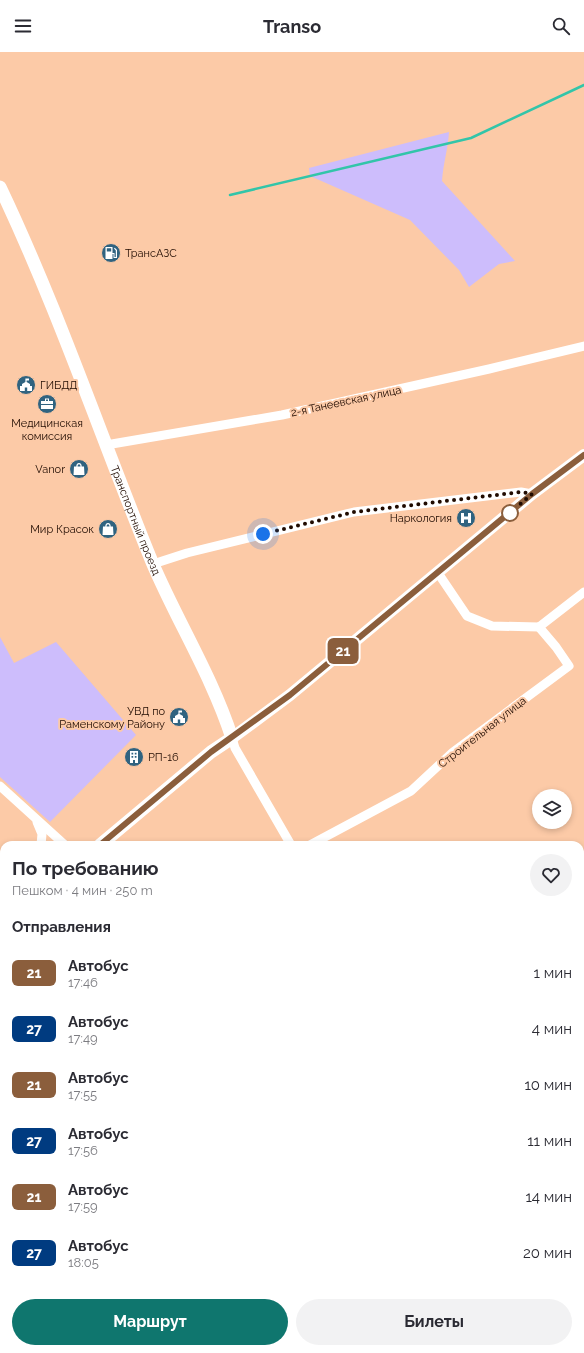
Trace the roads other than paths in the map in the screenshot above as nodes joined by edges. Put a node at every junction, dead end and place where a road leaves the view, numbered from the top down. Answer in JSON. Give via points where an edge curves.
{"nodes":[{"id":1,"x":0,"y":187,"type":"edge"},
{"id":2,"x":584,"y":346,"type":"edge"},
{"id":3,"x":106,"y":445,"type":"junction"},
{"id":4,"x":584,"y":454,"type":"edge"},
{"id":5,"x":532,"y":494,"type":"junction"},
{"id":6,"x":153,"y":564,"type":"junction"},
{"id":7,"x":438,"y":573,"type":"junction"},
{"id":8,"x":584,"y":592,"type":"edge"},
{"id":9,"x":539,"y":627,"type":"junction"},
{"id":10,"x":232,"y":738,"type":"junction"},
{"id":11,"x":0,"y":786,"type":"edge"},
{"id":12,"x":32,"y":814,"type":"junction"},
{"id":13,"x":41,"y":841,"type":"edge"},
{"id":14,"x":61,"y":841,"type":"edge"},
{"id":15,"x":105,"y":841,"type":"edge"},
{"id":16,"x":289,"y":841,"type":"edge"},
{"id":17,"x":317,"y":841,"type":"edge"}],
"edges":[{"from":1,"to":3,"type":"main road","name":"Транспортный проезд","via":[[62,332]]},
{"from":2,"to":3,"type":"street","name":"2-я Танеевская улица","via":[[282,414]]},
{"from":3,"to":6,"type":"main road","name":"Транспортный проезд"},
{"from":4,"to":5,"type":"street"},
{"from":5,"to":6,"type":"street","via":[[521,492],[354,512],[187,553]]},
{"from":5,"to":7,"type":"street"},
{"from":6,"to":10,"type":"main road","name":"Транспортный проезд","via":[[220,702]]},
{"from":7,"to":9,"type":"street","via":[[467,616],[492,626]]},
{"from":7,"to":10,"type":"street","via":[[290,695]]},
{"from":8,"to":9,"type":"street"},
{"from":9,"to":17,"type":"street","name":"Строительная улица","via":[[569,666],[453,752],[411,791]]},
{"from":10,"to":15,"type":"main road","via":[[211,752]]},
{"from":10,"to":16,"type":"street","name":"Транспортный проезд","via":[[235,748]]},
{"from":11,"to":12,"type":"street"},
{"from":12,"to":13,"type":"street","via":[[40,826]]},
{"from":12,"to":14,"type":"street"}]}
